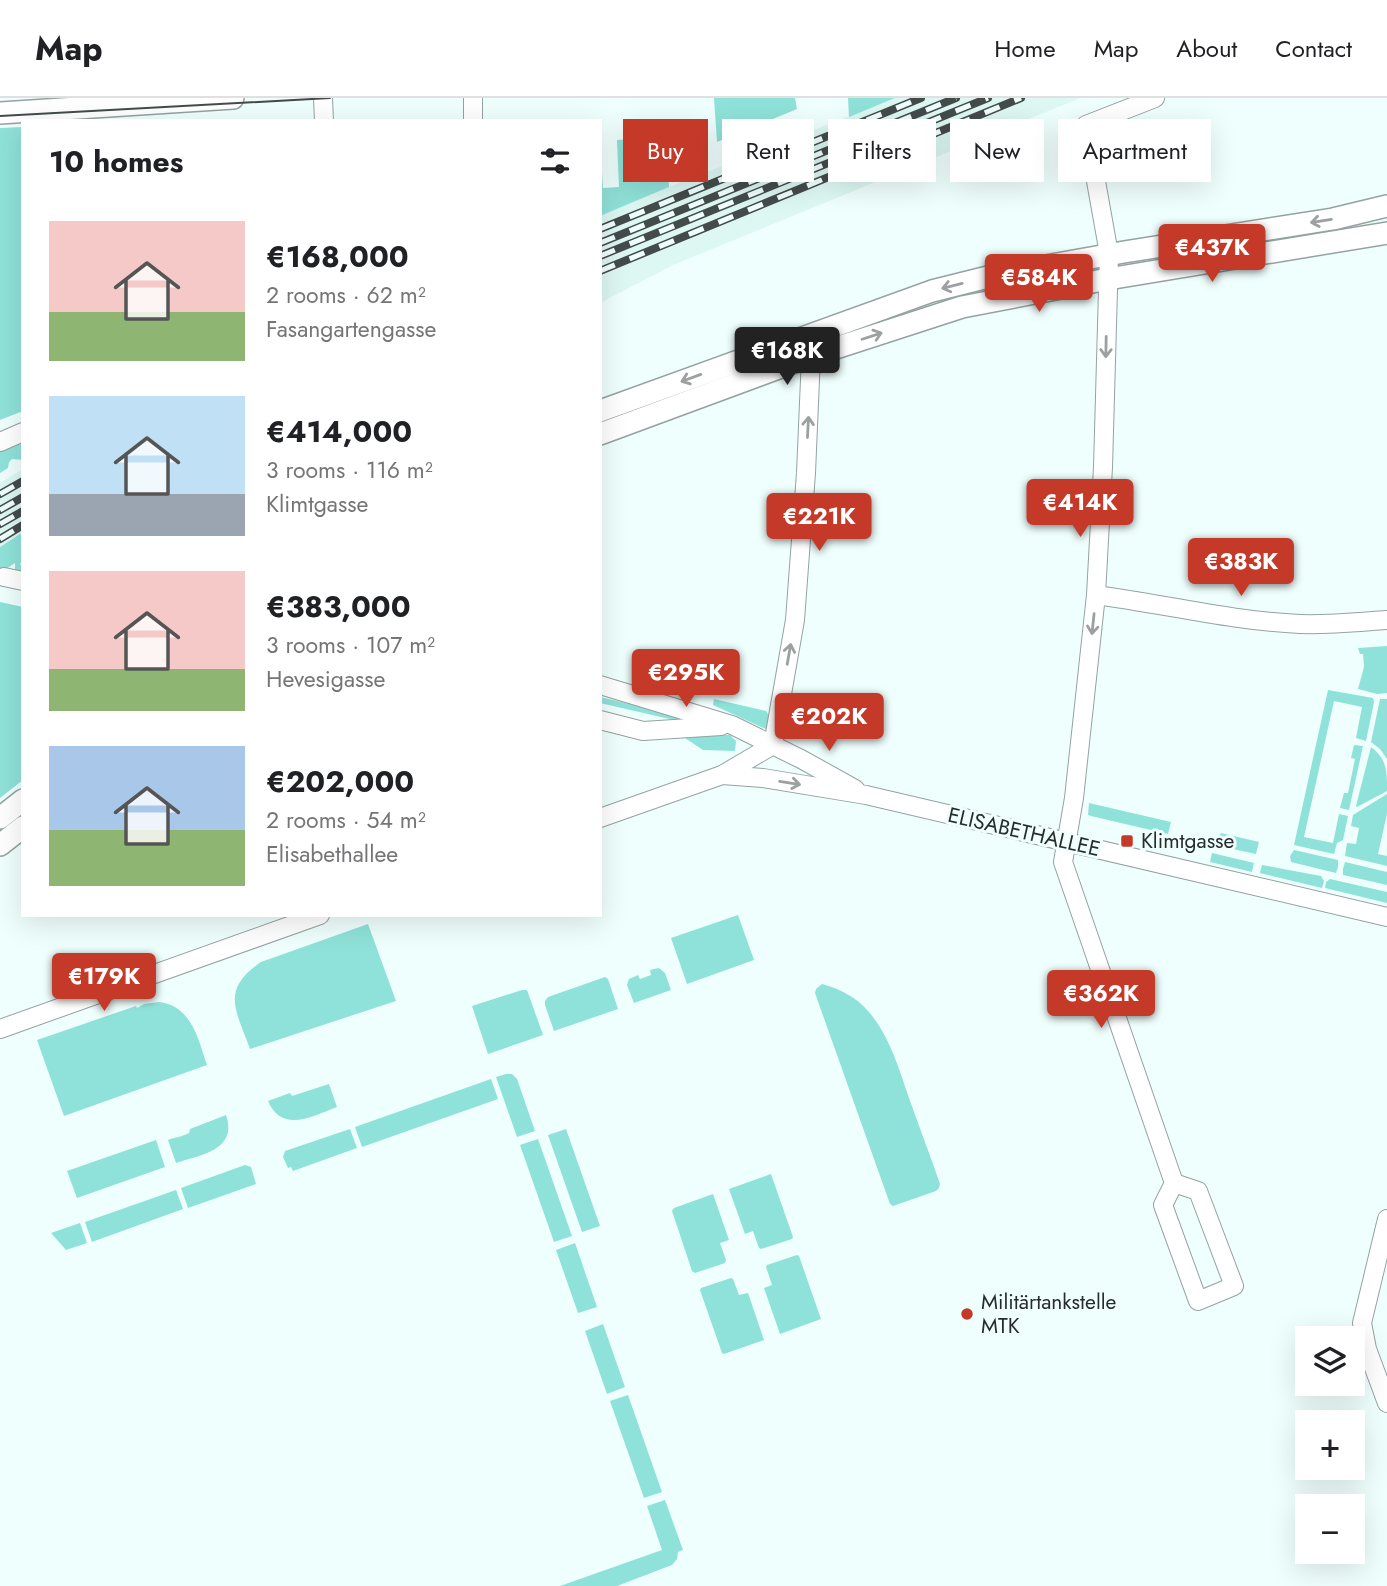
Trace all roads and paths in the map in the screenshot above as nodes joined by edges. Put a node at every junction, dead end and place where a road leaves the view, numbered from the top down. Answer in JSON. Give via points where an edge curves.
{"nodes":[{"id":1,"x":233,"y":98,"type":"edge"},
{"id":2,"x":323,"y":98,"type":"edge"},
{"id":3,"x":472,"y":98,"type":"edge"},
{"id":4,"x":1155,"y":98,"type":"edge"},
{"id":5,"x":150,"y":107,"type":"edge"},
{"id":6,"x":0,"y":113,"type":"edge"},
{"id":7,"x":324,"y":119,"type":"edge"},
{"id":8,"x":473,"y":119,"type":"edge"},
{"id":9,"x":1387,"y":206,"type":"edge"},
{"id":10,"x":1387,"y":233,"type":"edge"},
{"id":11,"x":1110,"y":254,"type":"junction"},
{"id":12,"x":1108,"y":279,"type":"junction"},
{"id":13,"x":811,"y":356,"type":"junction"},
{"id":14,"x":602,"y":410,"type":"edge"},
{"id":15,"x":21,"y":433,"type":"edge"},
{"id":16,"x":602,"y":434,"type":"edge"},
{"id":17,"x":0,"y":442,"type":"edge"},
{"id":18,"x":4,"y":577,"type":"dead end"},
{"id":19,"x":21,"y":581,"type":"edge"},
{"id":20,"x":1096,"y":596,"type":"junction"},
{"id":21,"x":1387,"y":620,"type":"edge"},
{"id":22,"x":602,"y":686,"type":"edge"},
{"id":23,"x":602,"y":721,"type":"edge"},
{"id":24,"x":732,"y":725,"type":"junction"},
{"id":25,"x":773,"y":745,"type":"junction"},
{"id":26,"x":722,"y":775,"type":"junction"},
{"id":27,"x":866,"y":795,"type":"junction"},
{"id":28,"x":21,"y":802,"type":"edge"},
{"id":29,"x":602,"y":817,"type":"edge"},
{"id":30,"x":0,"y":818,"type":"edge"},
{"id":31,"x":21,"y":829,"type":"edge"},
{"id":32,"x":1066,"y":842,"type":"junction"},
{"id":33,"x":0,"y":845,"type":"edge"},
{"id":34,"x":309,"y":917,"type":"edge"},
{"id":35,"x":1387,"y":917,"type":"edge"},
{"id":36,"x":280,"y":922,"type":"edge"},
{"id":37,"x":0,"y":1029,"type":"edge"},
{"id":38,"x":1174,"y":1183,"type":"junction"},
{"id":39,"x":1387,"y":1219,"type":"edge"},
{"id":40,"x":1387,"y":1403,"type":"edge"}],
"edges":[{"from":1,"to":5,"type":"main road"},
{"from":2,"to":7,"type":"street"},
{"from":3,"to":8,"type":"street"},
{"from":4,"to":11,"type":"street","via":[[1086,125]]},
{"from":5,"to":6,"type":"main road"},
{"from":9,"to":11,"type":"main road","one_way":true,"via":[[1333,219]]},
{"from":10,"to":12,"type":"main road"},
{"from":11,"to":12,"type":"street"},
{"from":11,"to":14,"type":"main road","one_way":true,"via":[[932,291]]},
{"from":13,"to":12,"type":"main road","one_way":true,"via":[[962,307]]},
{"from":12,"to":20,"type":"street","one_way":true},
{"from":13,"to":16,"type":"main road"},
{"from":25,"to":13,"type":"street","one_way":true,"via":[[795,620]]},
{"from":15,"to":17,"type":"street"},
{"from":18,"to":19,"type":"street"},
{"from":20,"to":21,"type":"street","via":[[1285,623]]},
{"from":20,"to":32,"type":"street","one_way":true},
{"from":22,"to":24,"type":"street","name":"ELISABETHALLEE"},
{"from":23,"to":24,"type":"street","name":"ELISABETHALLEE","via":[[643,731]]},
{"from":24,"to":25,"type":"street","name":"ELISABETHALLEE"},
{"from":25,"to":26,"type":"street"},
{"from":25,"to":27,"type":"street","name":"ELISABETHALLEE"},
{"from":26,"to":27,"type":"street","name":"ELISABETHALLEE","one_way":true},
{"from":26,"to":29,"type":"street"},
{"from":27,"to":32,"type":"street","name":"ELISABETHALLEE"},
{"from":28,"to":30,"type":"main road"},
{"from":31,"to":33,"type":"main road"},
{"from":32,"to":35,"type":"street","name":"ELISABETHALLEE"},
{"from":32,"to":38,"type":"street","via":[[1063,862]]},
{"from":34,"to":36,"type":"street"},
{"from":36,"to":37,"type":"street","via":[[195,960]]},
{"from":38,"to":38,"type":"street","via":[[1198,1191],[1234,1286],[1198,1301],[1163,1205]]},
{"from":39,"to":40,"type":"street","via":[[1362,1323]]}]}
